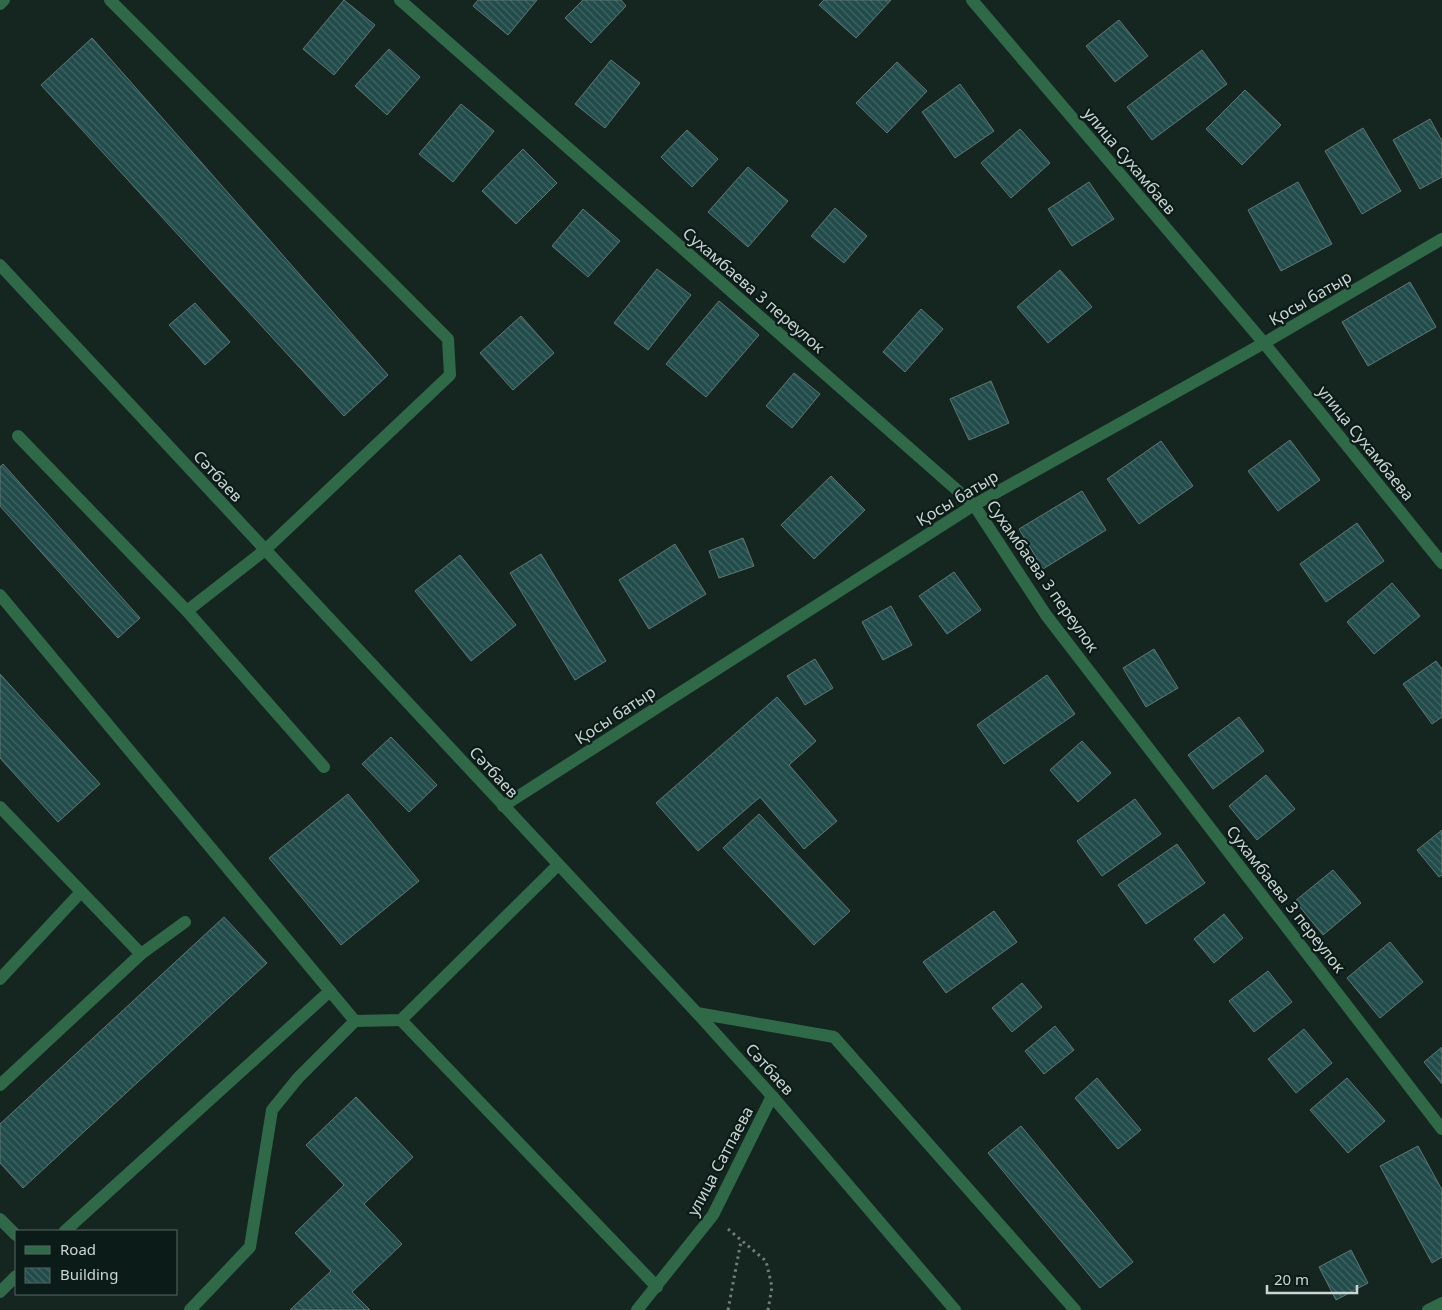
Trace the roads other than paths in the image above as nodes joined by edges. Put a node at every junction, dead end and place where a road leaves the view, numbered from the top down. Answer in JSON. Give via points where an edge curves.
{"nodes":[{"id":1,"x":4,"y":0,"type":"edge"},
{"id":2,"x":110,"y":0,"type":"edge"},
{"id":3,"x":400,"y":0,"type":"edge"},
{"id":4,"x":972,"y":0,"type":"edge"},
{"id":5,"x":0,"y":4,"type":"edge"},
{"id":6,"x":1442,"y":239,"type":"edge"},
{"id":7,"x":0,"y":264,"type":"edge"},
{"id":8,"x":1264,"y":344,"type":"junction"},
{"id":9,"x":18,"y":436,"type":"dead end"},
{"id":10,"x":974,"y":505,"type":"junction"},
{"id":11,"x":265,"y":550,"type":"junction"},
{"id":12,"x":1442,"y":562,"type":"edge"},
{"id":13,"x":0,"y":595,"type":"edge"},
{"id":14,"x":187,"y":612,"type":"junction"},
{"id":15,"x":324,"y":767,"type":"dead end"},
{"id":16,"x":503,"y":806,"type":"junction"},
{"id":17,"x":0,"y":807,"type":"edge"},
{"id":18,"x":558,"y":864,"type":"junction"},
{"id":19,"x":81,"y":892,"type":"junction"},
{"id":20,"x":185,"y":922,"type":"dead end"},
{"id":21,"x":141,"y":954,"type":"junction"},
{"id":22,"x":0,"y":979,"type":"edge"},
{"id":23,"x":330,"y":991,"type":"junction"},
{"id":24,"x":696,"y":1013,"type":"junction"},
{"id":25,"x":401,"y":1020,"type":"junction"},
{"id":26,"x":355,"y":1021,"type":"junction"},
{"id":27,"x":0,"y":1085,"type":"edge"},
{"id":28,"x":772,"y":1096,"type":"junction"},
{"id":29,"x":1442,"y":1129,"type":"edge"},
{"id":30,"x":0,"y":1218,"type":"edge"},
{"id":31,"x":66,"y":1230,"type":"edge"},
{"id":32,"x":15,"y":1234,"type":"edge"},
{"id":33,"x":15,"y":1277,"type":"edge"},
{"id":34,"x":657,"y":1287,"type":"junction"},
{"id":35,"x":0,"y":1292,"type":"edge"},
{"id":36,"x":1442,"y":1303,"type":"edge"},
{"id":37,"x":190,"y":1310,"type":"edge"},
{"id":38,"x":637,"y":1310,"type":"edge"},
{"id":39,"x":955,"y":1310,"type":"edge"},
{"id":40,"x":1075,"y":1310,"type":"edge"},
{"id":41,"x":1428,"y":1310,"type":"edge"}],
"edges":[{"from":1,"to":5,"type":"street"},
{"from":2,"to":11,"type":"street","via":[[448,338],[450,375]]},
{"from":3,"to":10,"type":"street","name":"Сухамбаева 3 переулок"},
{"from":4,"to":8,"type":"street","name":"улица Сухамбаев"},
{"from":6,"to":8,"type":"street","name":"Қосы батыр"},
{"from":7,"to":11,"type":"street","name":"Сәтбаев"},
{"from":8,"to":10,"type":"street","name":"Қосы батыр"},
{"from":8,"to":12,"type":"street","name":"улица Сухамбаева"},
{"from":9,"to":14,"type":"street"},
{"from":10,"to":16,"type":"street","name":"Қосы батыр"},
{"from":10,"to":29,"type":"street","name":"Сухамбаева 3 переулок","via":[[1046,615]]},
{"from":11,"to":14,"type":"street"},
{"from":11,"to":16,"type":"street","name":"Сәтбаев"},
{"from":13,"to":23,"type":"street"},
{"from":14,"to":15,"type":"street"},
{"from":16,"to":18,"type":"street","name":"Сәтбаев"},
{"from":17,"to":19,"type":"street"},
{"from":18,"to":24,"type":"street","name":"Сәтбаев"},
{"from":18,"to":25,"type":"street"},
{"from":19,"to":21,"type":"street"},
{"from":19,"to":22,"type":"street"},
{"from":20,"to":21,"type":"street"},
{"from":21,"to":27,"type":"street"},
{"from":23,"to":26,"type":"street"},
{"from":23,"to":31,"type":"street"},
{"from":24,"to":28,"type":"street","name":"Сәтбаев"},
{"from":24,"to":40,"type":"street","via":[[834,1037]]},
{"from":25,"to":26,"type":"street"},
{"from":25,"to":34,"type":"street"},
{"from":26,"to":37,"type":"street","via":[[298,1078],[272,1110],[250,1246]]},
{"from":28,"to":34,"type":"street","name":"улица Сатпаева","via":[[713,1215]]},
{"from":28,"to":39,"type":"street","name":"Сәтбаев"},
{"from":30,"to":32,"type":"street"},
{"from":33,"to":35,"type":"street"},
{"from":34,"to":38,"type":"street","name":"улица Сатпаева"},
{"from":36,"to":41,"type":"street"}]}
